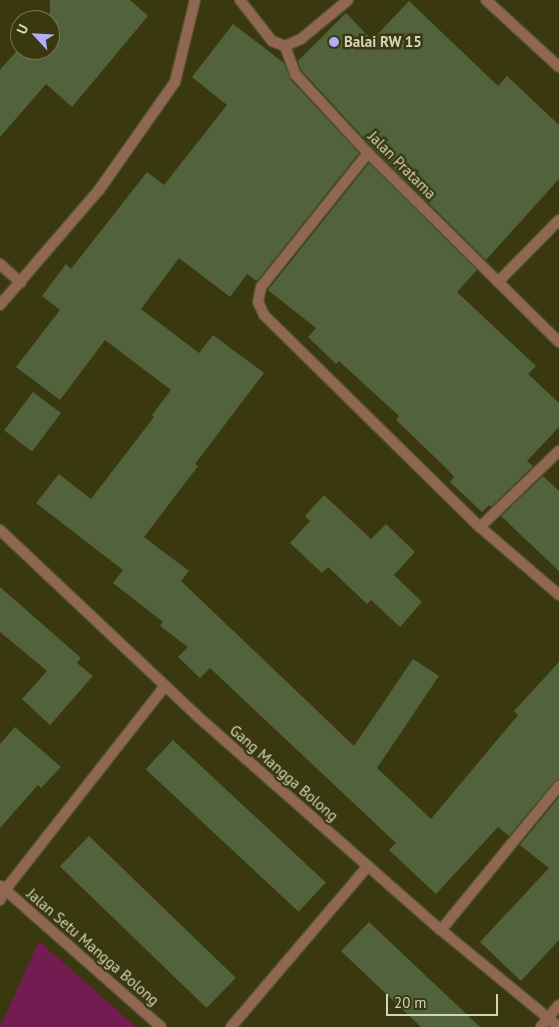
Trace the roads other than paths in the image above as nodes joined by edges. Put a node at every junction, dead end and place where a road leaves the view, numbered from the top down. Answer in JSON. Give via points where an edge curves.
{"nodes":[{"id":1,"x":195,"y":0,"type":"edge"},
{"id":2,"x":240,"y":0,"type":"edge"},
{"id":3,"x":348,"y":0,"type":"edge"},
{"id":4,"x":486,"y":0,"type":"edge"},
{"id":5,"x":284,"y":46,"type":"junction"},
{"id":6,"x":559,"y":67,"type":"edge"},
{"id":7,"x":368,"y":153,"type":"junction"},
{"id":8,"x":559,"y":220,"type":"edge"},
{"id":9,"x":0,"y":264,"type":"edge"},
{"id":10,"x":498,"y":282,"type":"junction"},
{"id":11,"x":21,"y":283,"type":"junction"},
{"id":12,"x":0,"y":305,"type":"edge"},
{"id":13,"x":559,"y":342,"type":"edge"},
{"id":14,"x":559,"y":451,"type":"edge"},
{"id":15,"x":480,"y":527,"type":"junction"},
{"id":16,"x":0,"y":530,"type":"edge"},
{"id":17,"x":559,"y":595,"type":"edge"},
{"id":18,"x":164,"y":687,"type":"junction"},
{"id":19,"x":559,"y":786,"type":"edge"},
{"id":20,"x":368,"y":866,"type":"junction"},
{"id":21,"x":3,"y":888,"type":"edge"},
{"id":22,"x":0,"y":900,"type":"edge"},
{"id":23,"x":441,"y":930,"type":"junction"},
{"id":24,"x":559,"y":1005,"type":"edge"},
{"id":25,"x":548,"y":1017,"type":"junction"},
{"id":26,"x":161,"y":1027,"type":"edge"},
{"id":27,"x":231,"y":1027,"type":"edge"},
{"id":28,"x":541,"y":1027,"type":"edge"},
{"id":29,"x":559,"y":1027,"type":"edge"}],
"edges":[{"from":1,"to":11,"type":"street","via":[[175,82],[99,190]]},
{"from":2,"to":5,"type":"street","via":[[272,42]]},
{"from":3,"to":5,"type":"street","via":[[301,39]]},
{"from":4,"to":6,"type":"street"},
{"from":5,"to":7,"type":"street","name":"Jalan Pratama","via":[[295,74]]},
{"from":7,"to":10,"type":"street","name":"Jalan Pratama"},
{"from":7,"to":15,"type":"street","via":[[261,287],[258,302],[264,315]]},
{"from":8,"to":10,"type":"street"},
{"from":9,"to":11,"type":"street"},
{"from":10,"to":13,"type":"street","name":"Jalan Pratama"},
{"from":11,"to":12,"type":"street"},
{"from":14,"to":15,"type":"street"},
{"from":15,"to":17,"type":"street"},
{"from":16,"to":18,"type":"street","name":"Gang Mangga Bolong"},
{"from":18,"to":20,"type":"street","name":"Gang Mangga Bolong"},
{"from":18,"to":21,"type":"street"},
{"from":19,"to":23,"type":"street"},
{"from":20,"to":23,"type":"street","name":"Gang Mangga Bolong"},
{"from":20,"to":27,"type":"street"},
{"from":21,"to":22,"type":"street","name":"Jalan Setu Mangga Bolong"},
{"from":21,"to":26,"type":"street","name":"Jalan Setu Mangga Bolong"},
{"from":23,"to":25,"type":"street","name":"Gang Mangga Bolong"},
{"from":24,"to":25,"type":"street"},
{"from":25,"to":28,"type":"street"},
{"from":25,"to":29,"type":"street","name":"Gang Mangga Bolong"}]}
